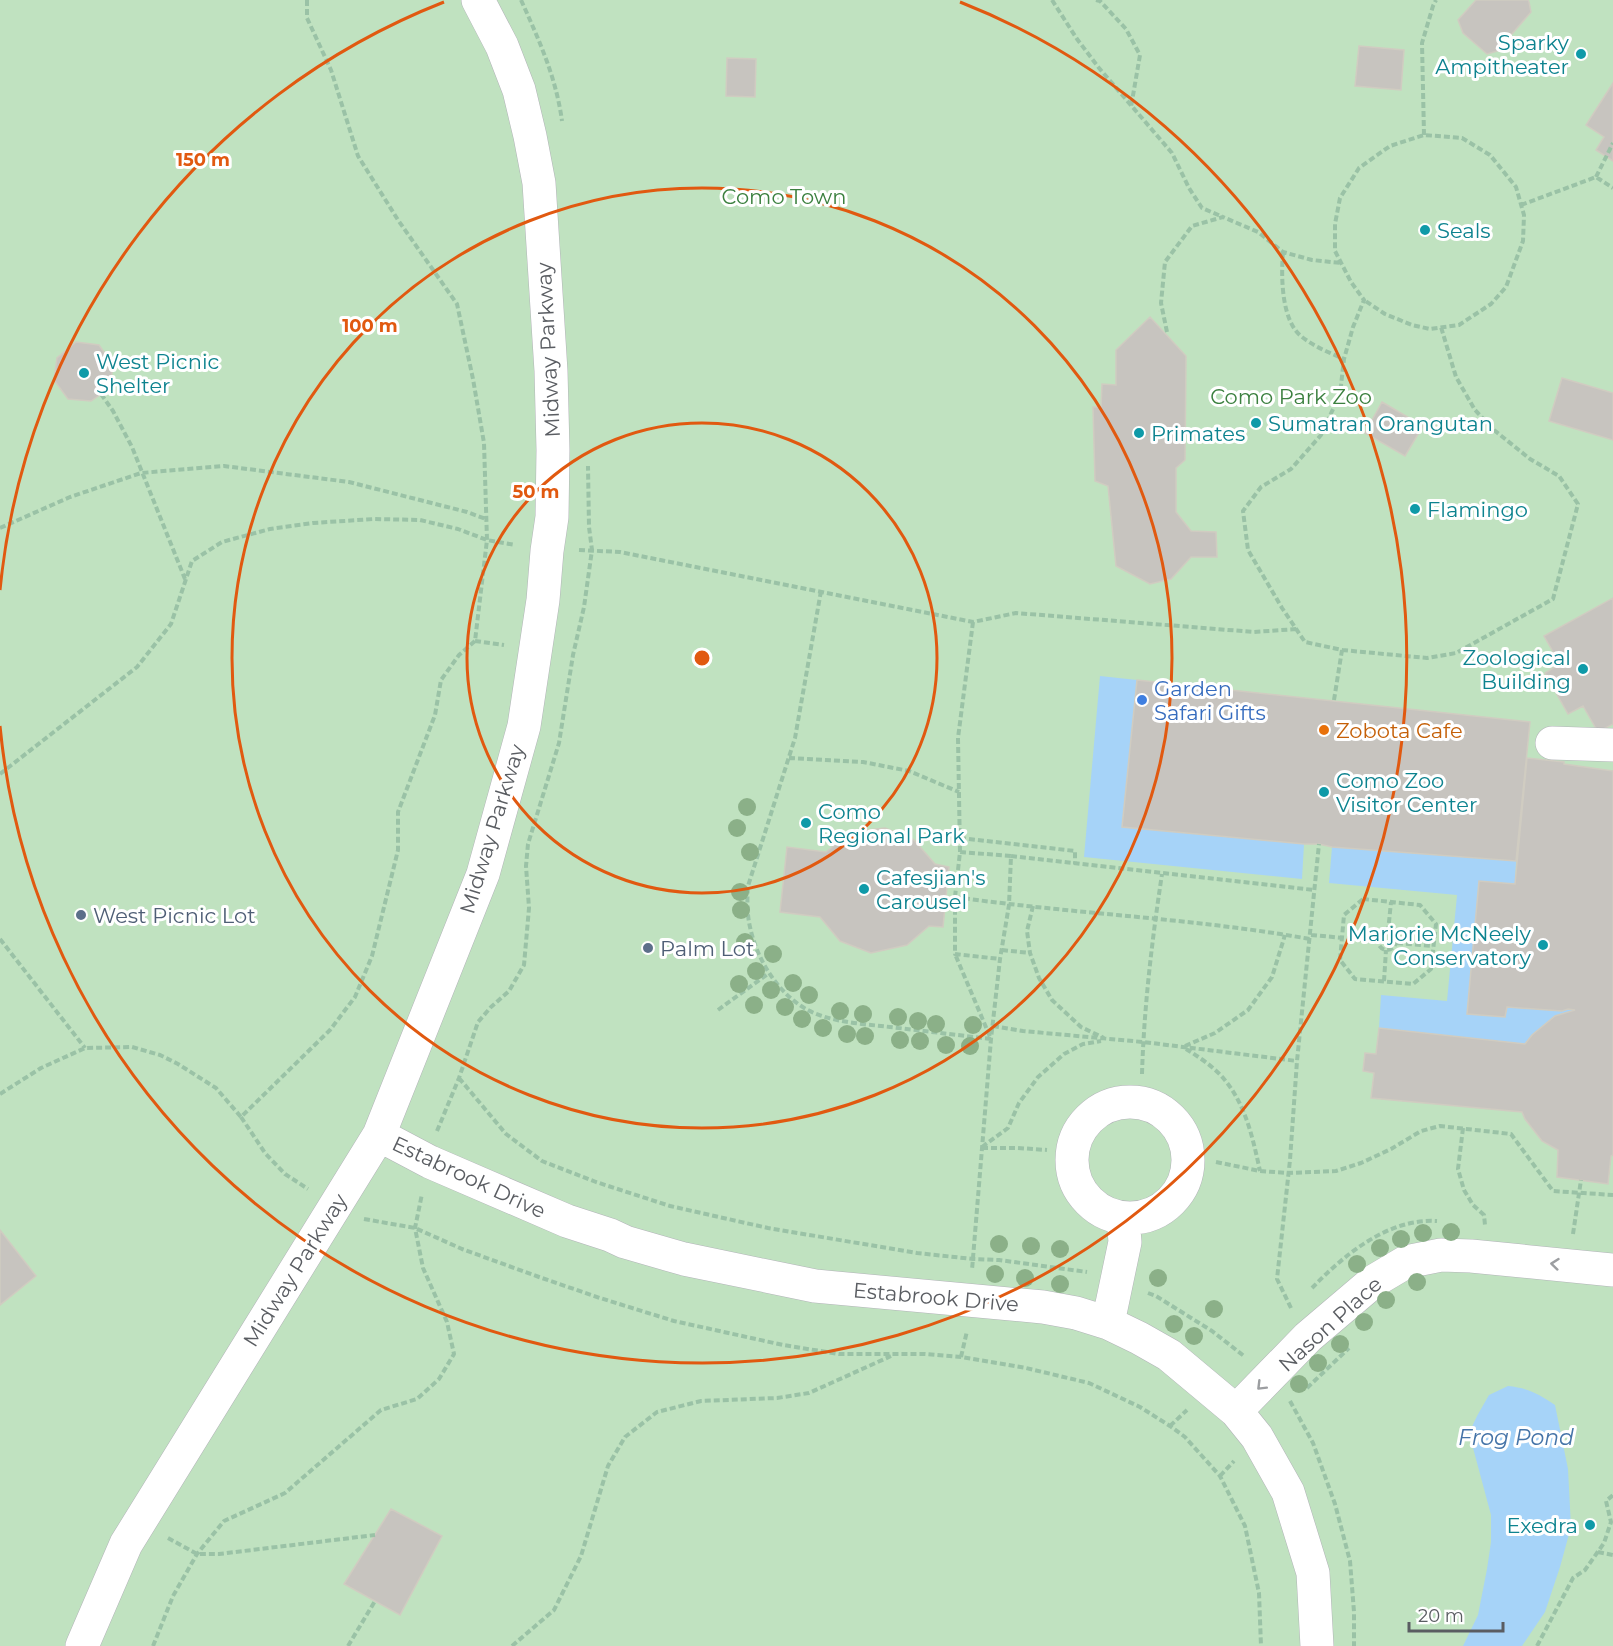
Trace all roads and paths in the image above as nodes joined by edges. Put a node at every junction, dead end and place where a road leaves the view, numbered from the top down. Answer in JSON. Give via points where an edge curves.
{"nodes":[{"id":1,"x":307,"y":0,"type":"edge"},
{"id":2,"x":478,"y":0,"type":"edge"},
{"id":3,"x":1052,"y":0,"type":"edge"},
{"id":4,"x":1096,"y":0,"type":"edge"},
{"id":5,"x":1436,"y":0,"type":"edge"},
{"id":6,"x":1131,"y":107,"type":"junction"},
{"id":7,"x":1424,"y":135,"type":"junction"},
{"id":8,"x":1613,"y":143,"type":"edge"},
{"id":9,"x":1596,"y":177,"type":"junction"},
{"id":10,"x":1613,"y":188,"type":"edge"},
{"id":11,"x":1521,"y":205,"type":"junction"},
{"id":12,"x":1223,"y":217,"type":"junction"},
{"id":13,"x":1283,"y":252,"type":"junction"},
{"id":14,"x":1342,"y":263,"type":"junction"},
{"id":15,"x":1364,"y":300,"type":"junction"},
{"id":16,"x":1441,"y":327,"type":"junction"},
{"id":17,"x":1167,"y":332,"type":"dead end"},
{"id":18,"x":1344,"y":359,"type":"junction"},
{"id":19,"x":101,"y":394,"type":"dead end"},
{"id":20,"x":141,"y":472,"type":"junction"},
{"id":21,"x":487,"y":519,"type":"junction"},
{"id":22,"x":0,"y":528,"type":"edge"},
{"id":23,"x":487,"y":540,"type":"junction"},
{"id":24,"x":592,"y":550,"type":"dead end"},
{"id":25,"x":185,"y":579,"type":"junction"},
{"id":26,"x":821,"y":591,"type":"junction"},
{"id":27,"x":974,"y":622,"type":"junction"},
{"id":28,"x":1297,"y":629,"type":"junction"},
{"id":29,"x":1342,"y":650,"type":"junction"},
{"id":30,"x":1334,"y":700,"type":"dead end"},
{"id":31,"x":1552,"y":743,"type":"dead end"},
{"id":32,"x":1613,"y":745,"type":"edge"},
{"id":33,"x":789,"y":758,"type":"junction"},
{"id":34,"x":0,"y":774,"type":"edge"},
{"id":35,"x":959,"y":792,"type":"junction"},
{"id":36,"x":960,"y":838,"type":"junction"},
{"id":37,"x":1319,"y":844,"type":"dead end"},
{"id":38,"x":960,"y":852,"type":"junction"},
{"id":39,"x":1011,"y":856,"type":"junction"},
{"id":40,"x":1075,"y":864,"type":"junction"},
{"id":41,"x":1162,"y":874,"type":"junction"},
{"id":42,"x":1314,"y":890,"type":"junction"},
{"id":43,"x":956,"y":897,"type":"junction"},
{"id":44,"x":1391,"y":902,"type":"junction"},
{"id":45,"x":1009,"y":905,"type":"junction"},
{"id":46,"x":1033,"y":906,"type":"junction"},
{"id":47,"x":1155,"y":918,"type":"junction"},
{"id":48,"x":1388,"y":932,"type":"junction"},
{"id":49,"x":1285,"y":934,"type":"junction"},
{"id":50,"x":1310,"y":937,"type":"junction"},
{"id":51,"x":1342,"y":938,"type":"junction"},
{"id":52,"x":0,"y":939,"type":"edge"},
{"id":53,"x":1378,"y":941,"type":"junction"},
{"id":54,"x":1396,"y":943,"type":"junction"},
{"id":55,"x":1433,"y":946,"type":"junction"},
{"id":56,"x":1002,"y":950,"type":"junction"},
{"id":57,"x":1386,"y":950,"type":"junction"},
{"id":58,"x":1030,"y":953,"type":"junction"},
{"id":59,"x":955,"y":954,"type":"junction"},
{"id":60,"x":1000,"y":959,"type":"junction"},
{"id":61,"x":769,"y":973,"type":"junction"},
{"id":62,"x":1384,"y":981,"type":"junction"},
{"id":63,"x":718,"y":1010,"type":"dead end"},
{"id":64,"x":993,"y":1026,"type":"junction"},
{"id":65,"x":991,"y":1039,"type":"junction"},
{"id":66,"x":1107,"y":1040,"type":"junction"},
{"id":67,"x":1143,"y":1042,"type":"junction"},
{"id":68,"x":1183,"y":1047,"type":"junction"},
{"id":69,"x":85,"y":1048,"type":"junction"},
{"id":70,"x":1297,"y":1061,"type":"junction"},
{"id":71,"x":1142,"y":1074,"type":"dead end"},
{"id":72,"x":0,"y":1094,"type":"edge"},
{"id":73,"x":241,"y":1117,"type":"junction"},
{"id":74,"x":1463,"y":1128,"type":"junction"},
{"id":75,"x":379,"y":1135,"type":"junction"},
{"id":76,"x":982,"y":1148,"type":"junction"},
{"id":77,"x":1047,"y":1150,"type":"dead end"},
{"id":78,"x":1216,"y":1162,"type":"dead end"},
{"id":79,"x":1260,"y":1171,"type":"junction"},
{"id":80,"x":1288,"y":1173,"type":"junction"},
{"id":81,"x":1581,"y":1180,"type":"dead end"},
{"id":82,"x":311,"y":1191,"type":"dead end"},
{"id":83,"x":1579,"y":1193,"type":"junction"},
{"id":84,"x":1613,"y":1195,"type":"edge"},
{"id":85,"x":1123,"y":1218,"type":"dead end"},
{"id":86,"x":361,"y":1219,"type":"dead end"},
{"id":87,"x":1485,"y":1228,"type":"dead end"},
{"id":88,"x":1573,"y":1238,"type":"dead end"},
{"id":89,"x":1613,"y":1270,"type":"edge"},
{"id":90,"x":970,"y":1300,"type":"junction"},
{"id":91,"x":1108,"y":1323,"type":"junction"},
{"id":92,"x":1308,"y":1337,"type":"junction"},
{"id":93,"x":1356,"y":1341,"type":"dead end"},
{"id":94,"x":892,"y":1355,"type":"junction"},
{"id":95,"x":961,"y":1356,"type":"junction"},
{"id":96,"x":1300,"y":1395,"type":"dead end"},
{"id":97,"x":1292,"y":1403,"type":"dead end"},
{"id":98,"x":1236,"y":1411,"type":"junction"},
{"id":99,"x":1257,"y":1437,"type":"junction"},
{"id":100,"x":1220,"y":1476,"type":"junction"},
{"id":101,"x":1613,"y":1495,"type":"edge"},
{"id":102,"x":139,"y":1523,"type":"junction"},
{"id":103,"x":375,"y":1535,"type":"dead end"},
{"id":104,"x":1598,"y":1552,"type":"junction"},
{"id":105,"x":1613,"y":1555,"type":"edge"},
{"id":106,"x":375,"y":1601,"type":"dead end"},
{"id":107,"x":82,"y":1646,"type":"edge"},
{"id":108,"x":348,"y":1646,"type":"edge"},
{"id":109,"x":513,"y":1646,"type":"edge"},
{"id":110,"x":1261,"y":1646,"type":"edge"},
{"id":111,"x":1317,"y":1646,"type":"edge"},
{"id":112,"x":1537,"y":1646,"type":"edge"}],
"edges":[{"from":1,"to":21,"type":"path","via":[[307,18],[331,70],[358,156],[457,304],[484,443]]},
{"from":2,"to":75,"type":"street","name":"Midway Parkway","via":[[519,90],[539,183],[551,371],[552,517],[524,726],[483,874]]},
{"from":3,"to":6,"type":"path","via":[[1077,39]]},
{"from":4,"to":6,"type":"path","via":[[1126,29],[1140,55]]},
{"from":5,"to":7,"type":"path","via":[[1422,43]]},
{"from":6,"to":12,"type":"path","via":[[1172,153],[1202,208]]},
{"from":7,"to":11,"type":"path","via":[[1462,138],[1490,155],[1516,188]]},
{"from":7,"to":14,"type":"path","via":[[1390,146],[1359,168],[1340,198],[1335,224],[1335,251]]},
{"from":8,"to":9,"type":"path"},
{"from":9,"to":10,"type":"path"},
{"from":9,"to":11,"type":"path"},
{"from":11,"to":16,"type":"path","via":[[1523,241],[1506,287],[1491,304],[1459,325]]},
{"from":12,"to":13,"type":"path","via":[[1258,232]]},
{"from":12,"to":17,"type":"path","via":[[1192,226],[1165,261],[1161,303]]},
{"from":13,"to":14,"type":"path"},
{"from":13,"to":18,"type":"path","via":[[1281,274],[1287,314],[1300,336]]},
{"from":14,"to":15,"type":"path"},
{"from":15,"to":16,"type":"path","via":[[1412,325]]},
{"from":15,"to":18,"type":"path"},
{"from":16,"to":29,"type":"path","via":[[1456,377],[1475,410],[1530,459],[1559,476],[1578,504],[1553,599],[1456,653],[1427,658]]},
{"from":18,"to":28,"type":"path","via":[[1340,394],[1321,435],[1291,469],[1261,487],[1243,511],[1248,550]]},
{"from":19,"to":20,"type":"path","via":[[132,447]]},
{"from":20,"to":21,"type":"path","via":[[224,466],[349,482]]},
{"from":20,"to":22,"type":"path"},
{"from":20,"to":25,"type":"path"},
{"from":21,"to":23,"type":"path"},
{"from":23,"to":25,"type":"path","via":[[420,520],[313,523],[222,542],[192,561]]},
{"from":23,"to":73,"type":"path","via":[[475,641],[441,680],[435,715],[398,812],[398,850],[372,956],[355,998],[330,1030]]},
{"from":24,"to":26,"type":"path"},
{"from":25,"to":34,"type":"path","via":[[171,624],[137,667]]},
{"from":26,"to":27,"type":"path"},
{"from":26,"to":33,"type":"path"},
{"from":27,"to":28,"type":"path","via":[[1016,614],[1254,632]]},
{"from":27,"to":35,"type":"path","via":[[958,738]]},
{"from":28,"to":29,"type":"path","via":[[1305,642]]},
{"from":29,"to":30,"type":"path"},
{"from":31,"to":32,"type":"street"},
{"from":33,"to":35,"type":"path","via":[[863,762],[909,771]]},
{"from":33,"to":61,"type":"path","via":[[748,886],[750,929]]},
{"from":35,"to":36,"type":"path"},
{"from":36,"to":38,"type":"path"},
{"from":36,"to":40,"type":"path","via":[[1075,851]]},
{"from":37,"to":42,"type":"path"},
{"from":38,"to":39,"type":"path"},
{"from":38,"to":43,"type":"path"},
{"from":39,"to":40,"type":"path"},
{"from":39,"to":45,"type":"path"},
{"from":40,"to":41,"type":"path"},
{"from":41,"to":42,"type":"path"},
{"from":41,"to":47,"type":"path"},
{"from":42,"to":50,"type":"path"},
{"from":43,"to":45,"type":"path"},
{"from":43,"to":59,"type":"path"},
{"from":44,"to":48,"type":"path"},
{"from":44,"to":51,"type":"path","via":[[1363,899],[1344,915]]},
{"from":44,"to":55,"type":"path","via":[[1420,905],[1436,924]]},
{"from":45,"to":46,"type":"path"},
{"from":45,"to":56,"type":"path"},
{"from":46,"to":47,"type":"path"},
{"from":46,"to":58,"type":"path","via":[[1027,931]]},
{"from":47,"to":49,"type":"path"},
{"from":47,"to":67,"type":"path"},
{"from":48,"to":53,"type":"path","via":[[1380,935]]},
{"from":48,"to":54,"type":"path","via":[[1394,934]]},
{"from":49,"to":50,"type":"path"},
{"from":49,"to":68,"type":"path","via":[[1272,977],[1248,1010],[1215,1033]]},
{"from":50,"to":51,"type":"path"},
{"from":50,"to":70,"type":"path"},
{"from":51,"to":53,"type":"path"},
{"from":51,"to":62,"type":"path","via":[[1340,960],[1355,979]]},
{"from":52,"to":69,"type":"path"},
{"from":53,"to":57,"type":"path"},
{"from":54,"to":55,"type":"path"},
{"from":54,"to":57,"type":"path"},
{"from":55,"to":62,"type":"path","via":[[1431,969],[1413,984]]},
{"from":56,"to":58,"type":"path"},
{"from":56,"to":60,"type":"path"},
{"from":57,"to":62,"type":"path"},
{"from":58,"to":66,"type":"path","via":[[1052,1000],[1081,1027]]},
{"from":59,"to":60,"type":"path"},
{"from":59,"to":65,"type":"path"},
{"from":60,"to":64,"type":"path"},
{"from":61,"to":63,"type":"path"},
{"from":61,"to":65,"type":"path","via":[[794,1001],[823,1016],[852,1023]]},
{"from":64,"to":65,"type":"path"},
{"from":64,"to":66,"type":"path"},
{"from":65,"to":76,"type":"path"},
{"from":66,"to":67,"type":"path"},
{"from":66,"to":76,"type":"path","via":[[1083,1044],[1064,1054],[1038,1077],[1019,1103],[1008,1128]]},
{"from":67,"to":68,"type":"path"},
{"from":67,"to":71,"type":"path"},
{"from":68,"to":70,"type":"path"},
{"from":68,"to":79,"type":"path","via":[[1224,1078],[1242,1107]]},
{"from":69,"to":72,"type":"path","via":[[41,1068]]},
{"from":69,"to":73,"type":"path","via":[[132,1047],[160,1055],[216,1088]]},
{"from":70,"to":80,"type":"path"},
{"from":73,"to":82,"type":"path","via":[[265,1153],[285,1174]]},
{"from":74,"to":80,"type":"path","via":[[1440,1125],[1421,1131],[1391,1149],[1336,1171]]},
{"from":74,"to":83,"type":"path","via":[[1511,1134],[1553,1191]]},
{"from":74,"to":87,"type":"path","via":[[1458,1169],[1464,1190],[1484,1215]]},
{"from":75,"to":90,"type":"street","name":"Estabrook Drive","via":[[430,1162],[567,1221],[684,1259],[815,1286]]},
{"from":75,"to":102,"type":"street","name":"Midway Parkway"},
{"from":76,"to":77,"type":"path"},
{"from":76,"to":90,"type":"path"},
{"from":78,"to":79,"type":"path"},
{"from":79,"to":80,"type":"path"},
{"from":80,"to":92,"type":"path","via":[[1277,1279]]},
{"from":81,"to":83,"type":"path"},
{"from":83,"to":84,"type":"path"},
{"from":83,"to":88,"type":"path"},
{"from":85,"to":91,"type":"street","via":[[1125,1242]]},
{"from":86,"to":94,"type":"path","via":[[415,1228],[539,1277],[674,1321],[839,1354]]},
{"from":89,"to":92,"type":"street","name":"Nason Place","one_way":true,"via":[[1471,1256],[1441,1255],[1406,1262],[1374,1281]]},
{"from":90,"to":91,"type":"street","name":"Estabrook Drive","via":[[1043,1307]]},
{"from":90,"to":95,"type":"path"},
{"from":91,"to":98,"type":"street","name":"Estabrook Drive","via":[[1169,1355]]},
{"from":92,"to":98,"type":"street","name":"Nason Place","one_way":true},
{"from":93,"to":96,"type":"path"},
{"from":94,"to":95,"type":"path"},
{"from":94,"to":109,"type":"path","via":[[809,1393],[701,1401],[657,1412],[625,1437],[608,1466],[580,1556],[554,1610]]},
{"from":95,"to":100,"type":"path","via":[[1089,1383],[1170,1426]]},
{"from":97,"to":99,"type":"path"},
{"from":98,"to":99,"type":"street","name":"Estabrook Drive"},
{"from":99,"to":100,"type":"path"},
{"from":99,"to":111,"type":"street","name":"Estabrook Drive","via":[[1288,1492],[1313,1574]]},
{"from":100,"to":110,"type":"path","via":[[1245,1526],[1259,1593]]},
{"from":101,"to":104,"type":"path","via":[[1606,1501],[1611,1522]]},
{"from":102,"to":103,"type":"path","via":[[196,1554]]},
{"from":102,"to":107,"type":"street","name":"Midway Parkway"},
{"from":104,"to":105,"type":"path"},
{"from":104,"to":112,"type":"path","via":[[1585,1570],[1573,1578]]},
{"from":106,"to":108,"type":"path"}]}
